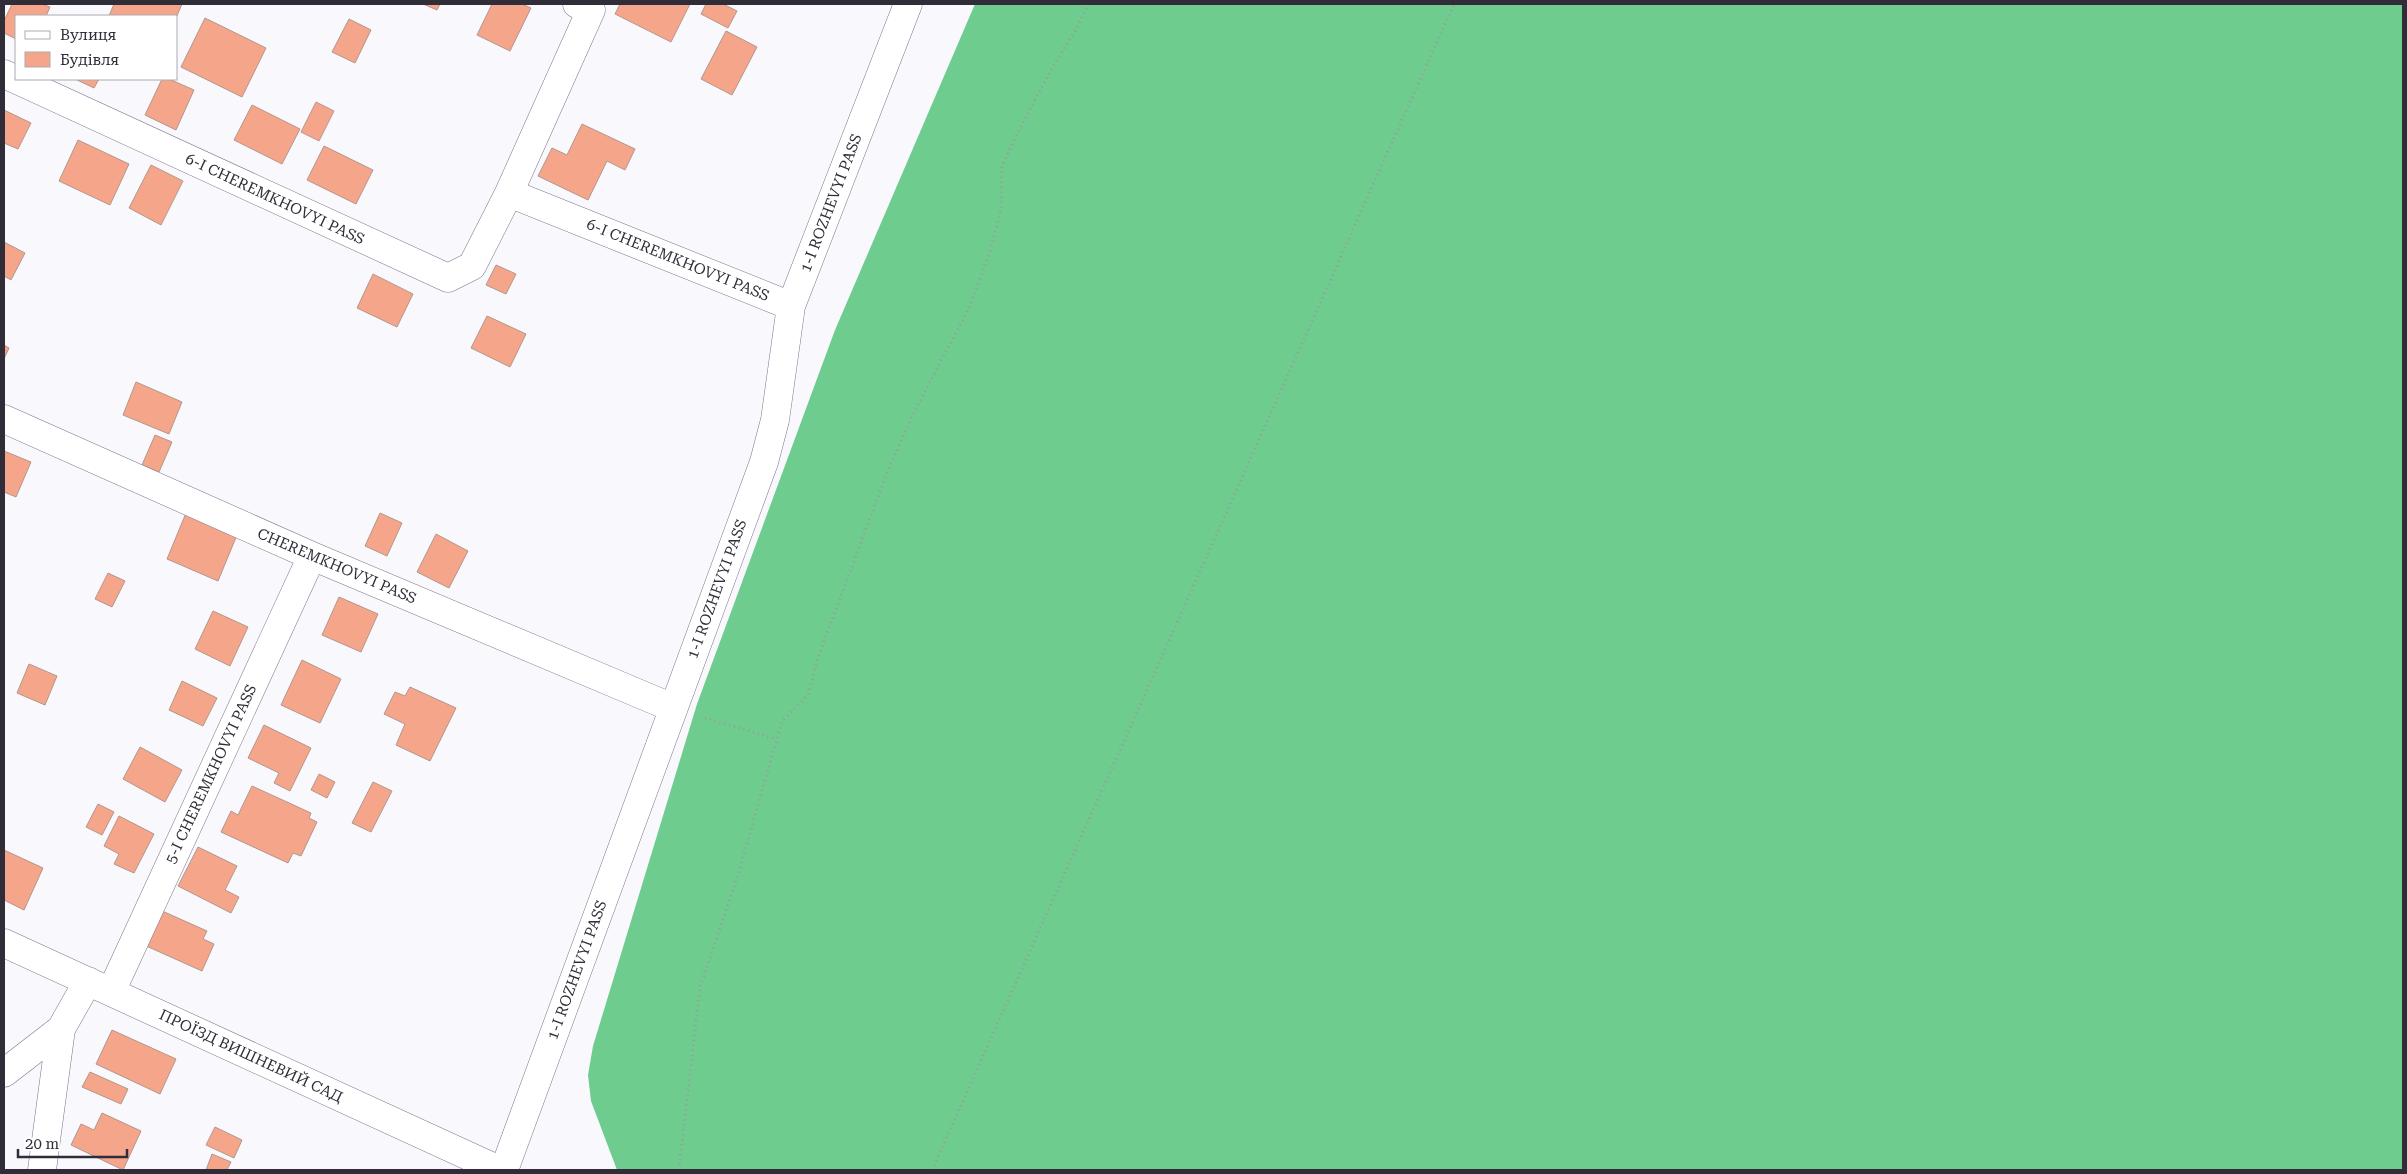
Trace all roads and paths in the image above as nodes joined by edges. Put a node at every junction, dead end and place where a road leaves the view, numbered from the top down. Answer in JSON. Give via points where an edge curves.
{"nodes":[{"id":1,"x":908,"y":4,"type":"edge"},
{"id":2,"x":1088,"y":4,"type":"edge"},
{"id":3,"x":1454,"y":4,"type":"edge"},
{"id":4,"x":588,"y":6,"type":"edge"},
{"id":5,"x":17,"y":80,"type":"edge"},
{"id":6,"x":510,"y":193,"type":"junction"},
{"id":7,"x":791,"y":306,"type":"junction"},
{"id":8,"x":4,"y":419,"type":"edge"},
{"id":9,"x":312,"y":556,"type":"junction"},
{"id":10,"x":673,"y":708,"type":"junction"},
{"id":11,"x":777,"y":739,"type":"junction"},
{"id":12,"x":4,"y":942,"type":"edge"},
{"id":13,"x":99,"y":986,"type":"junction"},
{"id":14,"x":61,"y":1029,"type":"junction"},
{"id":15,"x":4,"y":1073,"type":"edge"},
{"id":16,"x":42,"y":1170,"type":"edge"},
{"id":17,"x":499,"y":1170,"type":"edge"},
{"id":18,"x":504,"y":1170,"type":"edge"},
{"id":19,"x":678,"y":1170,"type":"edge"},
{"id":20,"x":932,"y":1170,"type":"edge"}],
"edges":[{"from":1,"to":7,"type":"street","name":"1-I ROZHEVYI PASS"},
{"from":2,"to":11,"type":"path","via":[[1002,166],[1001,209],[990,252],[969,308],[887,473],[829,628],[808,695],[782,721]]},
{"from":3,"to":20,"type":"path"},
{"from":4,"to":6,"type":"street","name":"6-I CHEREMKHOVYI PASS"},
{"from":5,"to":6,"type":"street","name":"6-I CHEREMKHOVYI PASS","via":[[448,278],[472,266]]},
{"from":6,"to":7,"type":"street","name":"6-I CHEREMKHOVYI PASS"},
{"from":7,"to":10,"type":"street","name":"1-I ROZHEVYI PASS","via":[[775,420],[764,462]]},
{"from":8,"to":9,"type":"street","name":"CHEREMKHOVYI PASS"},
{"from":9,"to":10,"type":"street","name":"CHEREMKHOVYI PASS"},
{"from":9,"to":13,"type":"street","name":"5-I CHEREMKHOVYI PASS"},
{"from":10,"to":11,"type":"path"},
{"from":10,"to":18,"type":"street","name":"1-I ROZHEVYI PASS"},
{"from":11,"to":19,"type":"path","via":[[738,875],[700,987]]},
{"from":12,"to":13,"type":"street","name":"ПРОЇЗД ВИШНЕВИЙ САД"},
{"from":13,"to":14,"type":"street","name":"5-I CHEREMKHOVYI PASS"},
{"from":13,"to":17,"type":"street","name":"ПРОЇЗД ВИШНЕВИЙ САД"},
{"from":14,"to":15,"type":"street"},
{"from":14,"to":16,"type":"street"}]}
